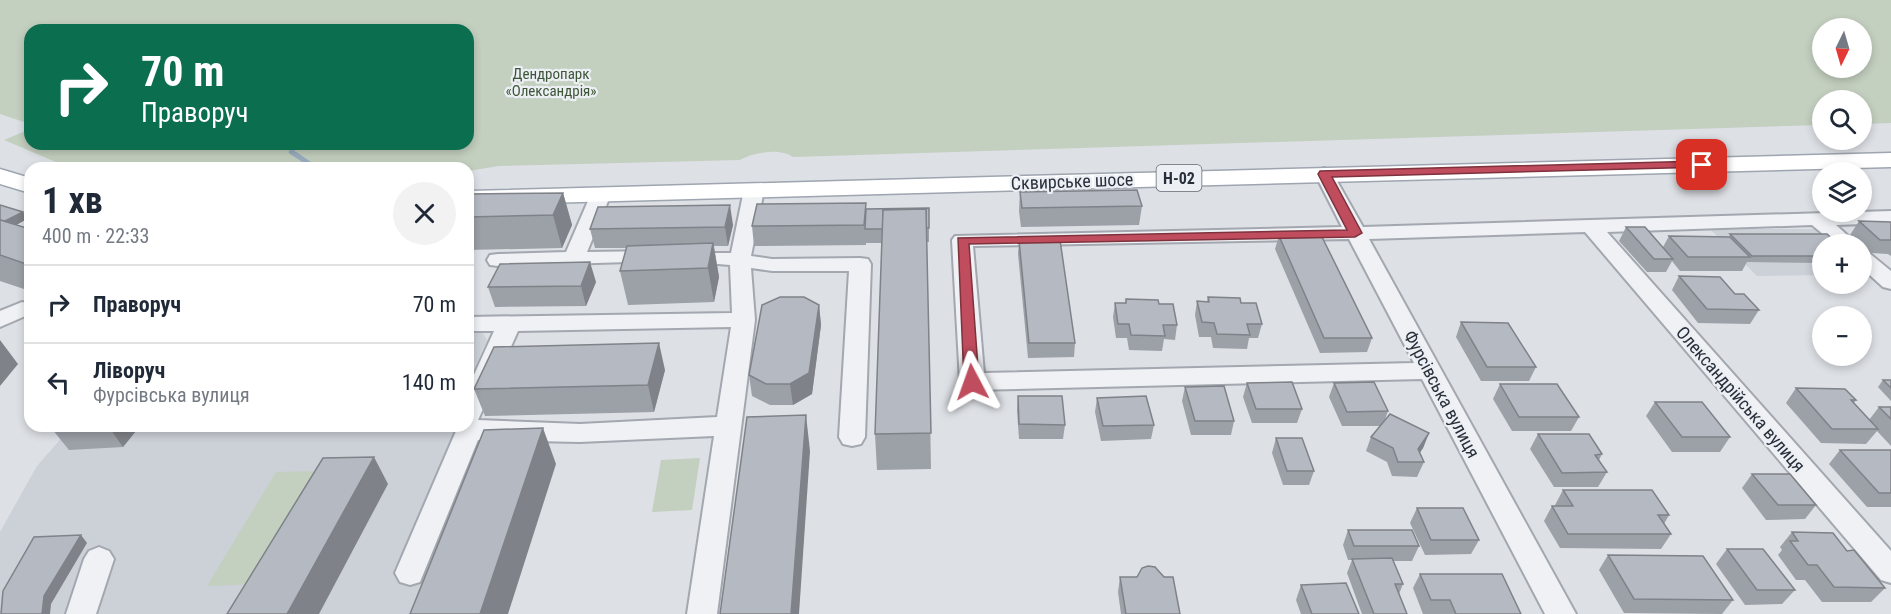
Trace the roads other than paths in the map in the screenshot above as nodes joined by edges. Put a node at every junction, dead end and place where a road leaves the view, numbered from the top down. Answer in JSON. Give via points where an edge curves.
{"nodes":[{"id":1,"x":1891,"y":160,"type":"edge"},
{"id":2,"x":1324,"y":174,"type":"junction"},
{"id":3,"x":0,"y":176,"type":"edge"},
{"id":4,"x":24,"y":184,"type":"edge"},
{"id":5,"x":754,"y":190,"type":"junction"},
{"id":6,"x":602,"y":194,"type":"junction"},
{"id":7,"x":474,"y":200,"type":"edge"},
{"id":8,"x":1872,"y":218,"type":"edge"},
{"id":9,"x":1891,"y":218,"type":"edge"},
{"id":10,"x":1812,"y":219,"type":"edge"},
{"id":11,"x":1821,"y":222,"type":"edge"},
{"id":12,"x":1591,"y":226,"type":"junction"},
{"id":13,"x":1355,"y":233,"type":"junction"},
{"id":14,"x":1835,"y":234,"type":"edge"},
{"id":15,"x":574,"y":259,"type":"junction"},
{"id":16,"x":498,"y":260,"type":"dead end"},
{"id":17,"x":740,"y":260,"type":"junction"},
{"id":18,"x":1872,"y":266,"type":"edge"},
{"id":19,"x":1891,"y":282,"type":"edge"},
{"id":20,"x":0,"y":301,"type":"edge"},
{"id":21,"x":0,"y":320,"type":"edge"},
{"id":22,"x":744,"y":320,"type":"junction"},
{"id":23,"x":474,"y":324,"type":"edge"},
{"id":24,"x":509,"y":324,"type":"junction"},
{"id":25,"x":1430,"y":371,"type":"junction"},
{"id":26,"x":474,"y":409,"type":"edge"},
{"id":27,"x":474,"y":424,"type":"edge"},
{"id":28,"x":729,"y":426,"type":"junction"},
{"id":29,"x":465,"y":432,"type":"edge"},
{"id":30,"x":852,"y":437,"type":"dead end"},
{"id":31,"x":99,"y":559,"type":"dead end"},
{"id":32,"x":1891,"y":571,"type":"edge"},
{"id":33,"x":410,"y":573,"type":"dead end"},
{"id":34,"x":81,"y":614,"type":"edge"},
{"id":35,"x":702,"y":614,"type":"edge"},
{"id":36,"x":1561,"y":614,"type":"edge"}],
"edges":[{"from":1,"to":2,"type":"main road","name":"Сквирське шосе","number":"Н-02"},
{"from":2,"to":5,"type":"main road","name":"Сквирське шосе","number":"Н-02"},
{"from":2,"to":13,"type":"street","name":"Фурсівська вулиця"},
{"from":3,"to":4,"type":"main road"},
{"from":5,"to":6,"type":"main road","name":"Сквирське шосе","number":"Н-02"},
{"from":5,"to":17,"type":"street"},
{"from":6,"to":7,"type":"main road","name":"Сквирське шосе","number":"Н-02"},
{"from":6,"to":15,"type":"street"},
{"from":8,"to":9,"type":"street"},
{"from":10,"to":12,"type":"street"},
{"from":11,"to":14,"type":"street"},
{"from":12,"to":13,"type":"street"},
{"from":12,"to":32,"type":"street","name":"Олександрійська вулиця"},
{"from":13,"to":25,"type":"street","name":"Фурсівська вулиця"},
{"from":13,"to":25,"type":"street","via":[[962,240],[972,382]]},
{"from":15,"to":16,"type":"street"},
{"from":15,"to":17,"type":"street","via":[[716,256]]},
{"from":17,"to":22,"type":"street"},
{"from":17,"to":30,"type":"street","via":[[772,265],[860,264]]},
{"from":18,"to":19,"type":"street"},
{"from":20,"to":21,"type":"street","via":[[22,309]]},
{"from":22,"to":24,"type":"street"},
{"from":22,"to":28,"type":"street"},
{"from":23,"to":24,"type":"street"},
{"from":24,"to":26,"type":"street"},
{"from":25,"to":36,"type":"street","name":"Фурсівська вулиця"},
{"from":27,"to":28,"type":"street","via":[[580,433]]},
{"from":28,"to":35,"type":"street"},
{"from":29,"to":33,"type":"street"},
{"from":31,"to":34,"type":"street"}]}
